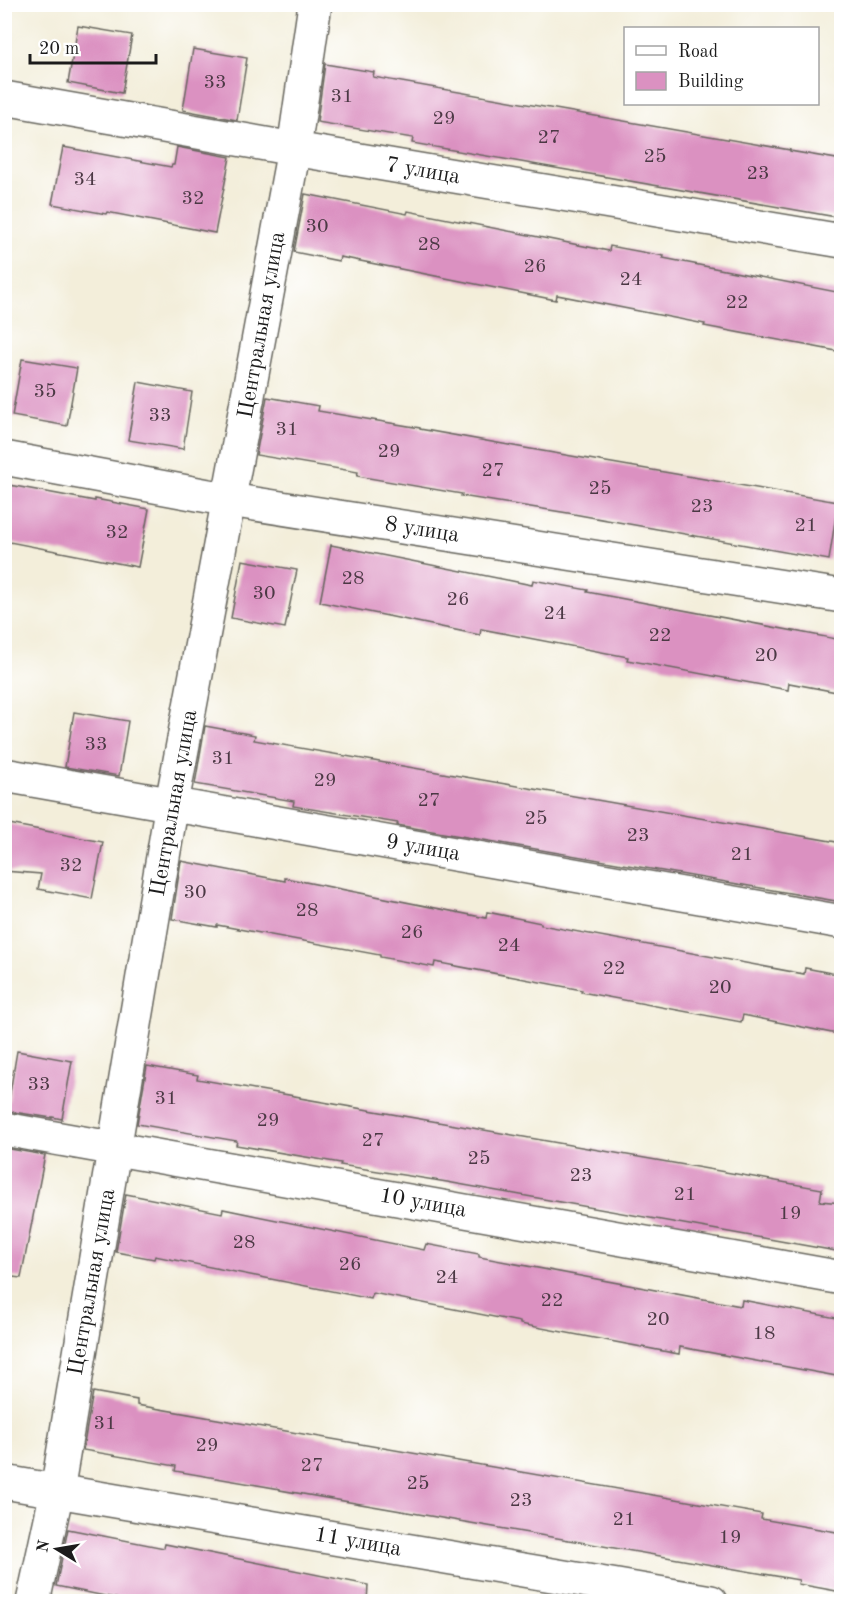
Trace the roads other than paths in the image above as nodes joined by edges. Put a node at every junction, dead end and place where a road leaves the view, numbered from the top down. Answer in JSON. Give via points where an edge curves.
{"nodes":[{"id":1,"x":315,"y":4,"type":"edge"},
{"id":2,"x":4,"y":98,"type":"edge"},
{"id":3,"x":294,"y":149,"type":"junction"},
{"id":4,"x":842,"y":241,"type":"edge"},
{"id":5,"x":4,"y":458,"type":"edge"},
{"id":6,"x":230,"y":500,"type":"junction"},
{"id":7,"x":842,"y":596,"type":"edge"},
{"id":8,"x":4,"y":775,"type":"edge"},
{"id":9,"x":172,"y":803,"type":"junction"},
{"id":10,"x":842,"y":922,"type":"edge"},
{"id":11,"x":4,"y":1129,"type":"edge"},
{"id":12,"x":115,"y":1148,"type":"junction"},
{"id":13,"x":842,"y":1278,"type":"edge"},
{"id":14,"x":4,"y":1482,"type":"edge"},
{"id":15,"x":57,"y":1491,"type":"junction"},
{"id":16,"x":33,"y":1602,"type":"edge"},
{"id":17,"x":711,"y":1602,"type":"edge"}],
"edges":[{"from":1,"to":3,"type":"street","name":"Центральная улица"},
{"from":2,"to":3,"type":"street","name":"7 улица"},
{"from":3,"to":4,"type":"street","name":"7 улица"},
{"from":3,"to":6,"type":"street","name":"Центральная улица"},
{"from":5,"to":6,"type":"street","name":"8 улица"},
{"from":6,"to":7,"type":"street","name":"8 улица"},
{"from":6,"to":9,"type":"street","name":"Центральная улица"},
{"from":8,"to":9,"type":"street","name":"9 улица"},
{"from":9,"to":10,"type":"street","name":"9 улица"},
{"from":9,"to":12,"type":"street","name":"Центральная улица"},
{"from":11,"to":12,"type":"street","name":"10 улица"},
{"from":12,"to":13,"type":"street","name":"10 улица"},
{"from":12,"to":15,"type":"street","name":"Центральная улица"},
{"from":14,"to":15,"type":"street","name":"11 улица"},
{"from":15,"to":16,"type":"street","name":"Центральная улица"},
{"from":15,"to":17,"type":"street","name":"11 улица"}]}
